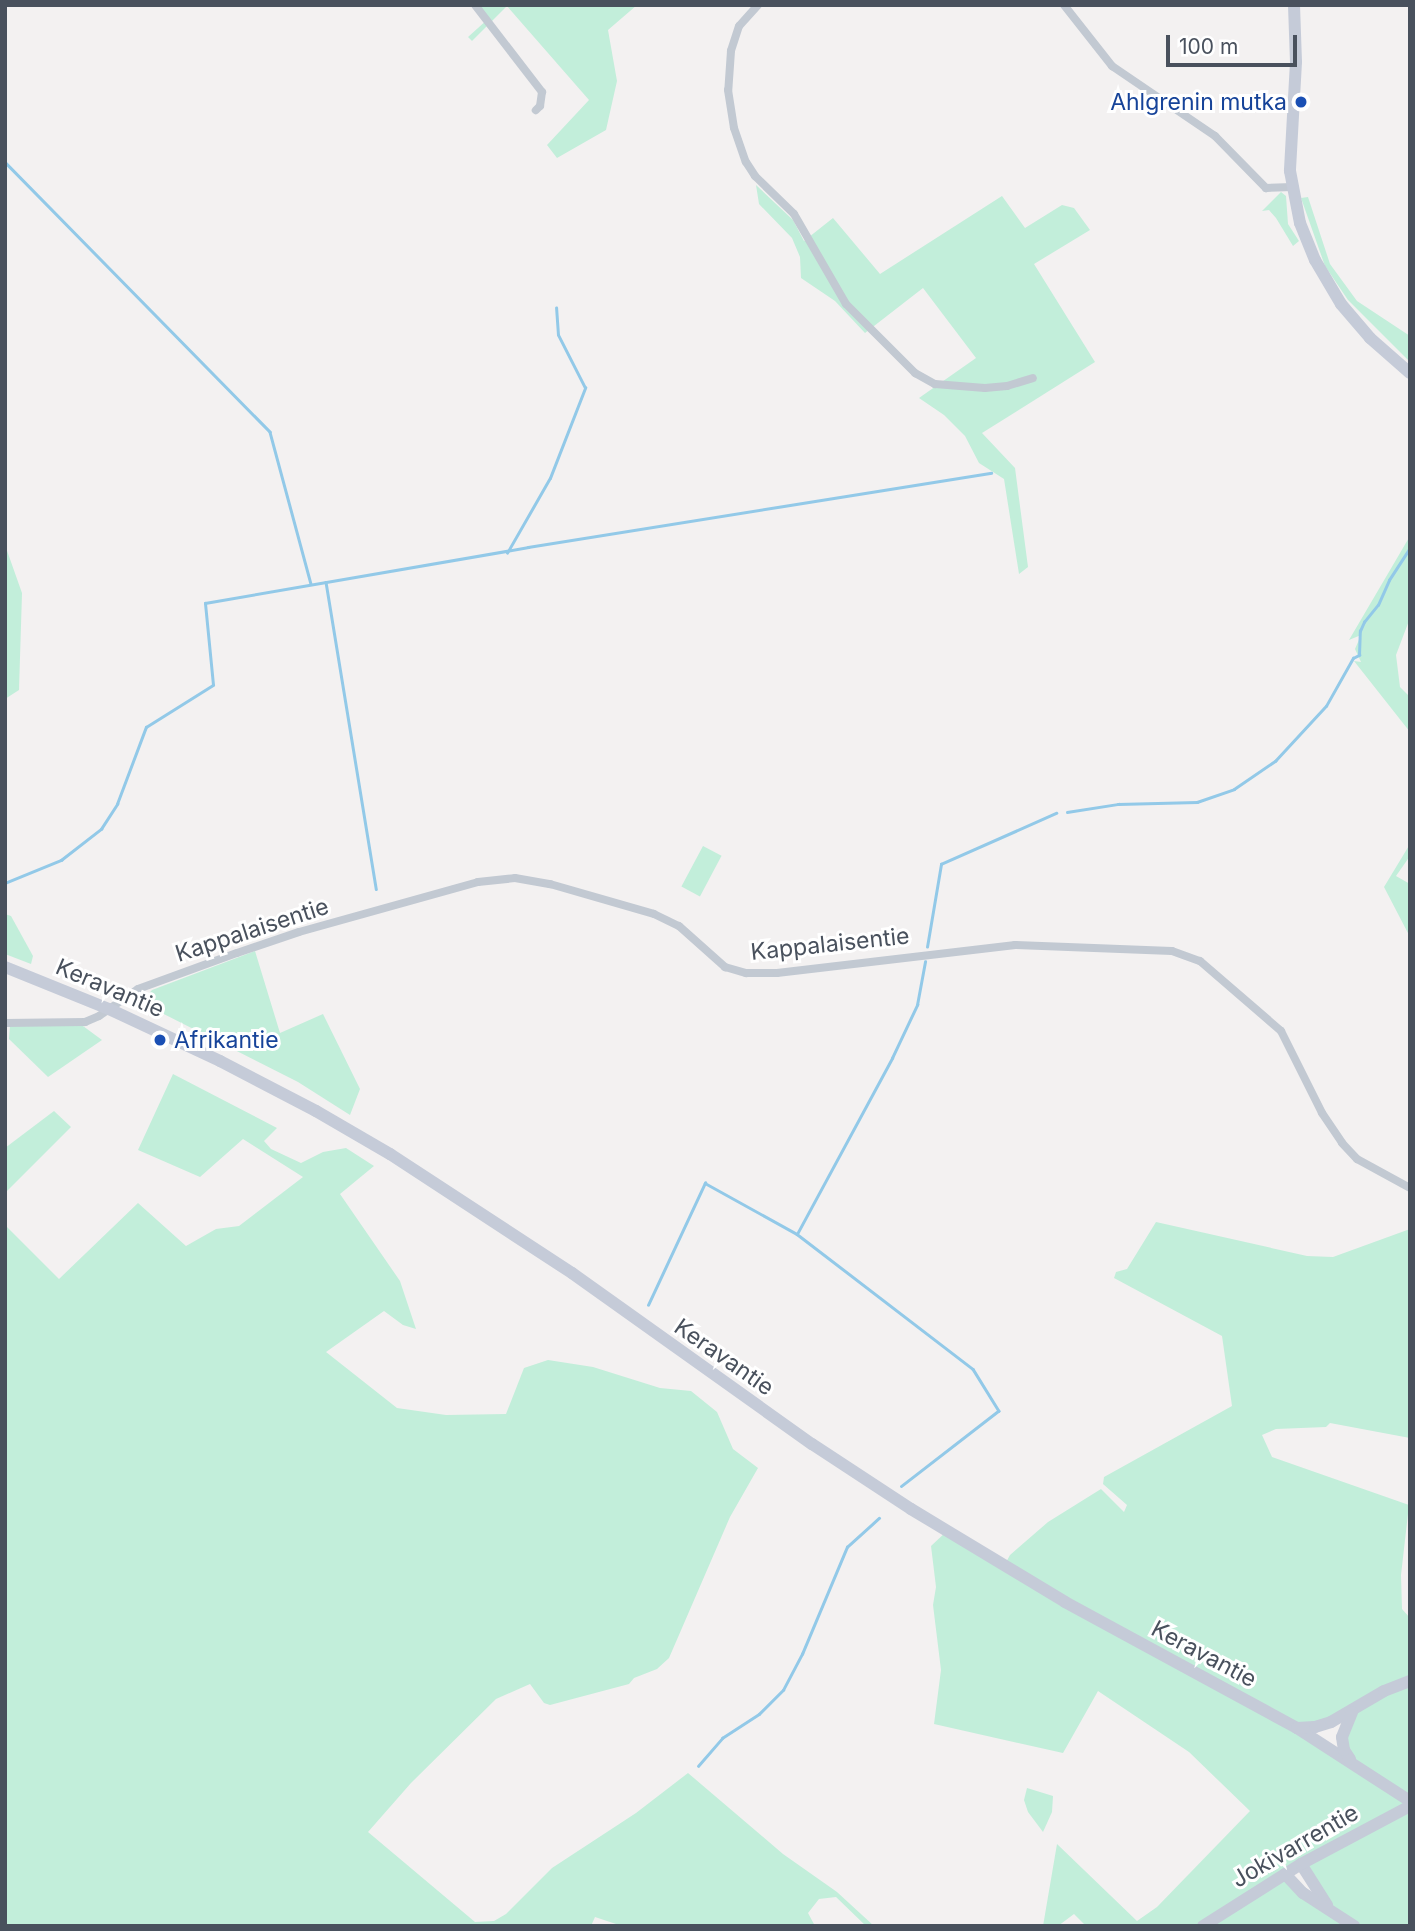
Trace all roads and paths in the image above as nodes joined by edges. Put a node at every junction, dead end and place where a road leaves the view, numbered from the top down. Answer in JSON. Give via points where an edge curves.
{"nodes":[{"id":1,"x":475,"y":5,"type":"edge"},
{"id":2,"x":758,"y":5,"type":"edge"},
{"id":3,"x":1064,"y":5,"type":"edge"},
{"id":4,"x":1294,"y":5,"type":"edge"},
{"id":5,"x":536,"y":110,"type":"dead end"},
{"id":6,"x":1292,"y":187,"type":"junction"},
{"id":7,"x":1410,"y":373,"type":"edge"},
{"id":8,"x":1033,"y":378,"type":"dead end"},
{"id":9,"x":5,"y":967,"type":"edge"},
{"id":10,"x":109,"y":1009,"type":"junction"},
{"id":11,"x":5,"y":1023,"type":"edge"},
{"id":12,"x":1410,"y":1188,"type":"edge"},
{"id":13,"x":1410,"y":1681,"type":"edge"},
{"id":14,"x":1354,"y":1709,"type":"junction"},
{"id":15,"x":1297,"y":1728,"type":"junction"},
{"id":16,"x":1353,"y":1762,"type":"junction"},
{"id":17,"x":1410,"y":1801,"type":"edge"},
{"id":18,"x":1410,"y":1806,"type":"edge"},
{"id":19,"x":1301,"y":1864,"type":"junction"},
{"id":20,"x":1285,"y":1874,"type":"junction"},
{"id":21,"x":1330,"y":1909,"type":"junction"},
{"id":22,"x":1203,"y":1926,"type":"edge"},
{"id":23,"x":1354,"y":1926,"type":"edge"}],
"edges":[{"from":1,"to":5,"type":"street","via":[[542,92]]},
{"from":2,"to":8,"type":"street","via":[[739,26],[731,51],[728,90],[734,128],[751,169],[794,214],[846,304],[885,345],[929,381],[985,388]]},
{"from":3,"to":6,"type":"street","via":[[1112,66],[1214,136],[1266,188]]},
{"from":4,"to":6,"type":"main road"},
{"from":6,"to":7,"type":"main road","via":[[1305,237],[1327,282],[1364,331]]},
{"from":9,"to":10,"type":"main road","name":"Keravantie"},
{"from":10,"to":11,"type":"street","via":[[85,1022]]},
{"from":10,"to":12,"type":"street","name":"Kappalaisentie","via":[[138,989],[299,932],[478,882],[515,878],[654,914],[679,926],[725,967],[746,973],[1015,945],[1172,951],[1200,961],[1281,1031],[1342,1143],[1357,1158]]},
{"from":10,"to":15,"type":"main road","name":"Keravantie","via":[[269,1085],[390,1154],[572,1273],[911,1509],[1065,1602]]},
{"from":13,"to":14,"type":"main road"},
{"from":14,"to":15,"type":"main road","via":[[1315,1727]]},
{"from":14,"to":16,"type":"main road","via":[[1342,1737]]},
{"from":15,"to":16,"type":"main road","name":"Keravantie"},
{"from":16,"to":17,"type":"main road","name":"Keravantie"},
{"from":18,"to":19,"type":"main road","name":"Jokivarrentie"},
{"from":19,"to":20,"type":"main road","name":"Jokivarrentie"},
{"from":19,"to":21,"type":"main road"},
{"from":20,"to":21,"type":"main road","via":[[1303,1893]]},
{"from":20,"to":22,"type":"main road","name":"Jokivarrentie"},
{"from":21,"to":23,"type":"main road"}]}
